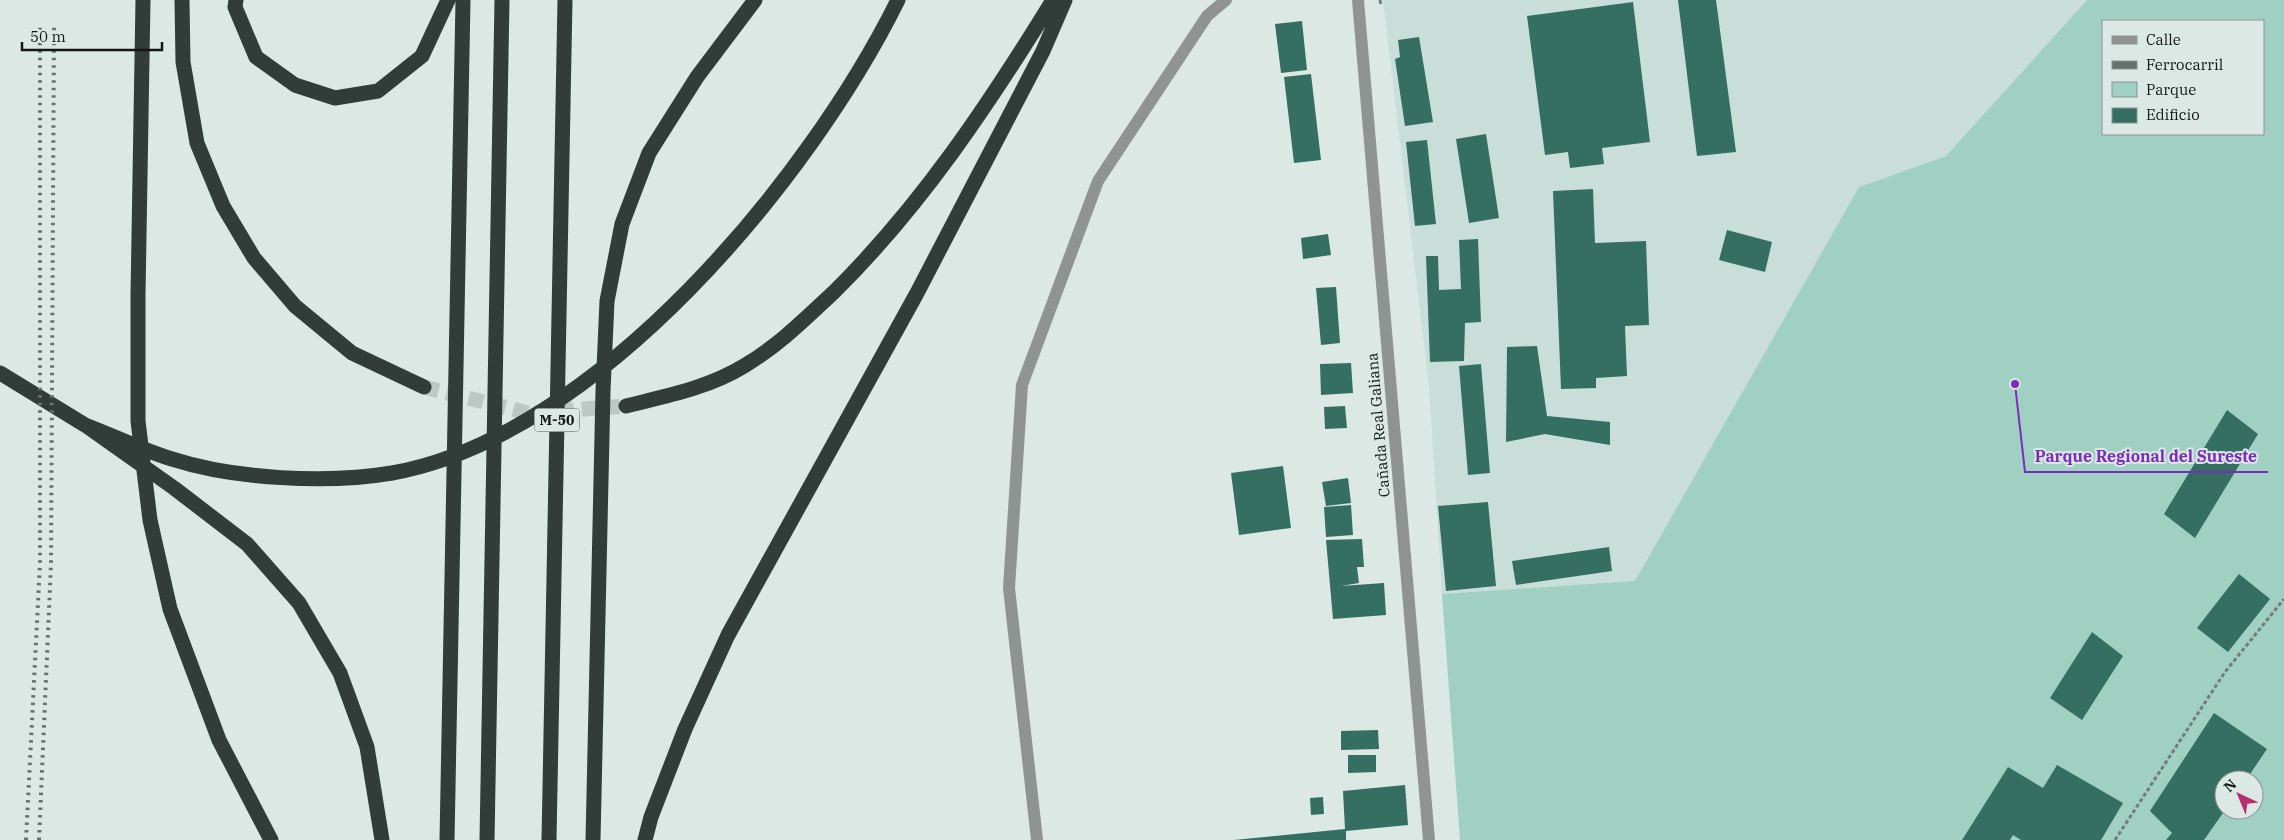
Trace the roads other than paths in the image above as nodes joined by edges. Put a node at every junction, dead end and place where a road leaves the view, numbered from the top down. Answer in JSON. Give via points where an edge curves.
{"nodes":[{"id":1,"x":143,"y":0,"type":"edge"},
{"id":2,"x":182,"y":0,"type":"edge"},
{"id":3,"x":236,"y":0,"type":"edge"},
{"id":4,"x":448,"y":0,"type":"edge"},
{"id":5,"x":463,"y":0,"type":"edge"},
{"id":6,"x":502,"y":0,"type":"edge"},
{"id":7,"x":565,"y":0,"type":"edge"},
{"id":8,"x":755,"y":0,"type":"edge"},
{"id":9,"x":898,"y":0,"type":"edge"},
{"id":10,"x":1053,"y":0,"type":"edge"},
{"id":11,"x":1065,"y":0,"type":"edge"},
{"id":12,"x":1210,"y":0,"type":"edge"},
{"id":13,"x":1226,"y":0,"type":"edge"},
{"id":14,"x":1357,"y":2,"type":"edge"},
{"id":15,"x":1207,"y":16,"type":"junction"},
{"id":16,"x":0,"y":373,"type":"edge"},
{"id":17,"x":424,"y":387,"type":"tunnel mouth"},
{"id":18,"x":626,"y":406,"type":"tunnel mouth"},
{"id":19,"x":85,"y":425,"type":"junction"},
{"id":20,"x":271,"y":840,"type":"edge"},
{"id":21,"x":382,"y":840,"type":"edge"},
{"id":22,"x":446,"y":840,"type":"edge"},
{"id":23,"x":487,"y":840,"type":"edge"},
{"id":24,"x":550,"y":840,"type":"edge"},
{"id":25,"x":593,"y":840,"type":"edge"},
{"id":26,"x":645,"y":840,"type":"edge"},
{"id":27,"x":1038,"y":840,"type":"edge"},
{"id":28,"x":1429,"y":840,"type":"edge"}],
"edges":[{"from":1,"to":20,"type":"highway","via":[[138,421],[150,520],[170,609],[219,740]]},
{"from":2,"to":17,"type":"highway","via":[[183,62],[197,142],[222,206],[254,258],[295,306],[352,353]]},
{"from":3,"to":4,"type":"highway","via":[[235,7],[256,57],[295,85],[334,98],[378,91],[422,56]]},
{"from":5,"to":22,"type":"highway"},
{"from":6,"to":23,"type":"highway"},
{"from":7,"to":24,"type":"highway","number":"M-50"},
{"from":8,"to":25,"type":"highway","via":[[697,78],[649,153],[622,224],[607,301]]},
{"from":9,"to":19,"type":"highway","via":[[851,82],[791,171],[732,242],[662,317],[592,375],[521,424],[451,457],[392,473],[313,480],[240,474],[172,460]]},
{"from":10,"to":18,"type":"highway","via":[[962,142],[872,254],[791,334],[734,371],[690,390]]},
{"from":11,"to":26,"type":"highway","via":[[1043,52],[917,293],[728,635],[686,729]]},
{"from":12,"to":15,"type":"street"},
{"from":13,"to":15,"type":"street"},
{"from":14,"to":28,"type":"street","name":"Cañada Real Galiana"},
{"from":15,"to":27,"type":"street","via":[[1098,181],[1022,385],[1009,588]]},
{"from":16,"to":19,"type":"highway"},
{"from":19,"to":21,"type":"highway","via":[[247,544],[299,603],[340,673],[367,747]]}]}
